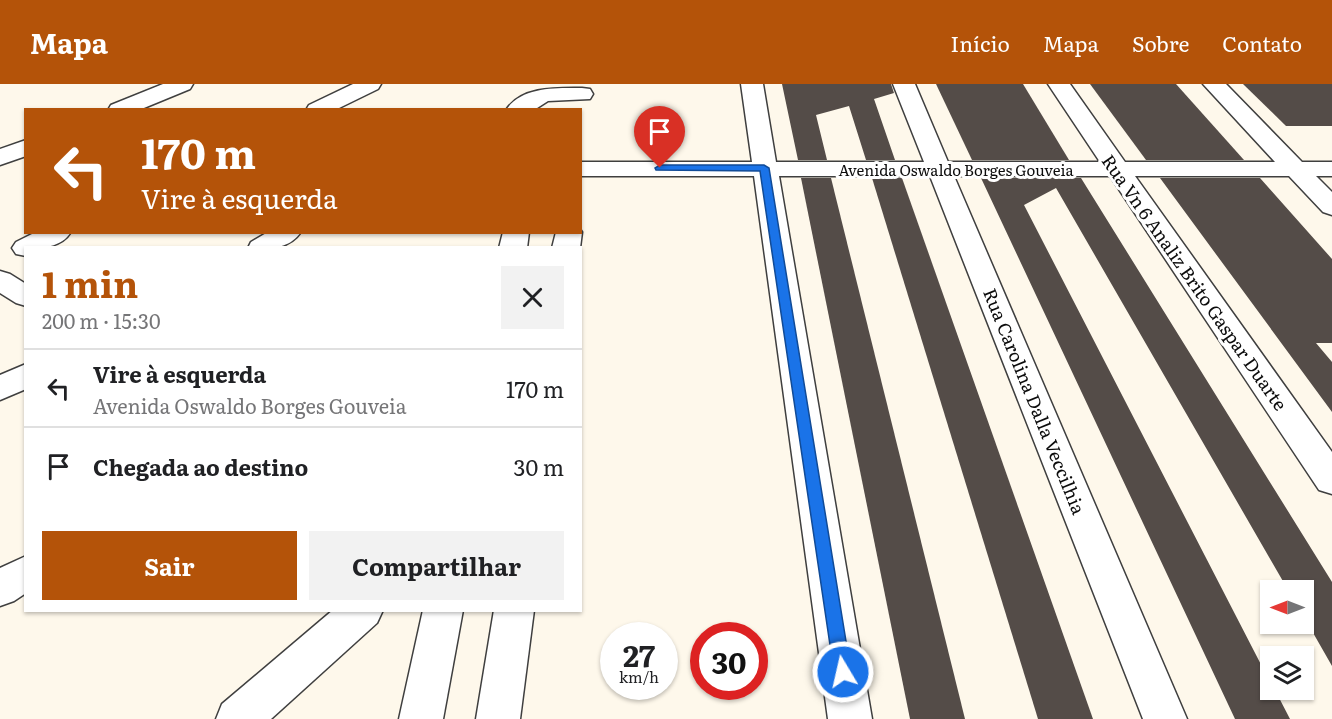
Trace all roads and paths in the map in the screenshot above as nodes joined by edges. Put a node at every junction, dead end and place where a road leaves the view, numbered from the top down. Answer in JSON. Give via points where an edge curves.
{"nodes":[{"id":1,"x":182,"y":84,"type":"edge"},
{"id":2,"x":370,"y":84,"type":"edge"},
{"id":3,"x":752,"y":84,"type":"edge"},
{"id":4,"x":904,"y":84,"type":"edge"},
{"id":5,"x":1059,"y":84,"type":"edge"},
{"id":6,"x":1214,"y":84,"type":"edge"},
{"id":7,"x":543,"y":96,"type":"edge"},
{"id":8,"x":582,"y":97,"type":"edge"},
{"id":9,"x":124,"y":108,"type":"edge"},
{"id":10,"x":321,"y":108,"type":"edge"},
{"id":11,"x":521,"y":108,"type":"edge"},
{"id":12,"x":24,"y":148,"type":"edge"},
{"id":13,"x":0,"y":158,"type":"edge"},
{"id":14,"x":764,"y":168,"type":"junction"},
{"id":15,"x":582,"y":169,"type":"edge"},
{"id":16,"x":1116,"y":169,"type":"junction"},
{"id":17,"x":1296,"y":169,"type":"junction"},
{"id":18,"x":1332,"y":169,"type":"edge"},
{"id":19,"x":939,"y":170,"type":"junction"},
{"id":20,"x":1332,"y":207,"type":"edge"},
{"id":21,"x":54,"y":234,"type":"edge"},
{"id":22,"x":285,"y":234,"type":"edge"},
{"id":23,"x":30,"y":246,"type":"edge"},
{"id":24,"x":264,"y":246,"type":"edge"},
{"id":25,"x":24,"y":249,"type":"edge"},
{"id":26,"x":0,"y":260,"type":"edge"},
{"id":27,"x":0,"y":280,"type":"edge"},
{"id":28,"x":24,"y":296,"type":"edge"},
{"id":29,"x":24,"y":376,"type":"edge"},
{"id":30,"x":0,"y":389,"type":"edge"},
{"id":31,"x":1332,"y":480,"type":"edge"},
{"id":32,"x":24,"y":573,"type":"edge"},
{"id":33,"x":0,"y":590,"type":"edge"},
{"id":34,"x":361,"y":612,"type":"edge"},
{"id":35,"x":443,"y":612,"type":"edge"},
{"id":36,"x":514,"y":612,"type":"edge"},
{"id":37,"x":238,"y":719,"type":"edge"},
{"id":38,"x":421,"y":719,"type":"edge"},
{"id":39,"x":498,"y":719,"type":"edge"},
{"id":40,"x":850,"y":719,"type":"edge"},
{"id":41,"x":1165,"y":719,"type":"edge"}],
"edges":[{"from":1,"to":9,"type":"street"},
{"from":2,"to":10,"type":"street"},
{"from":3,"to":14,"type":"street"},
{"from":4,"to":19,"type":"street","name":"Rua Carolina Dalla Veccilhia"},
{"from":5,"to":16,"type":"street","name":"Rua Vn 6 Analiz Brito Gaspar Duarte"},
{"from":6,"to":17,"type":"street"},
{"from":7,"to":8,"type":"street"},
{"from":7,"to":11,"type":"street"},
{"from":12,"to":13,"type":"street"},
{"from":14,"to":15,"type":"street","name":"Avenida Oswaldo Borges Gouveia"},
{"from":14,"to":19,"type":"street","name":"Avenida Oswaldo Borges Gouveia"},
{"from":14,"to":40,"type":"street"},
{"from":16,"to":17,"type":"street","name":"Avenida Oswaldo Borges Gouveia"},
{"from":16,"to":19,"type":"street","name":"Avenida Oswaldo Borges Gouveia"},
{"from":16,"to":31,"type":"street","name":"Rua Vn 6 Analiz Brito Gaspar Duarte"},
{"from":17,"to":18,"type":"street","name":"Avenida Oswaldo Borges Gouveia"},
{"from":17,"to":20,"type":"street"},
{"from":19,"to":41,"type":"street","name":"Rua Carolina Dalla Veccilhia"},
{"from":21,"to":23,"type":"street"},
{"from":22,"to":24,"type":"street"},
{"from":25,"to":26,"type":"street"},
{"from":27,"to":28,"type":"street"},
{"from":29,"to":30,"type":"street"},
{"from":32,"to":33,"type":"street"},
{"from":34,"to":37,"type":"street"},
{"from":35,"to":38,"type":"street"},
{"from":36,"to":39,"type":"street"}]}
